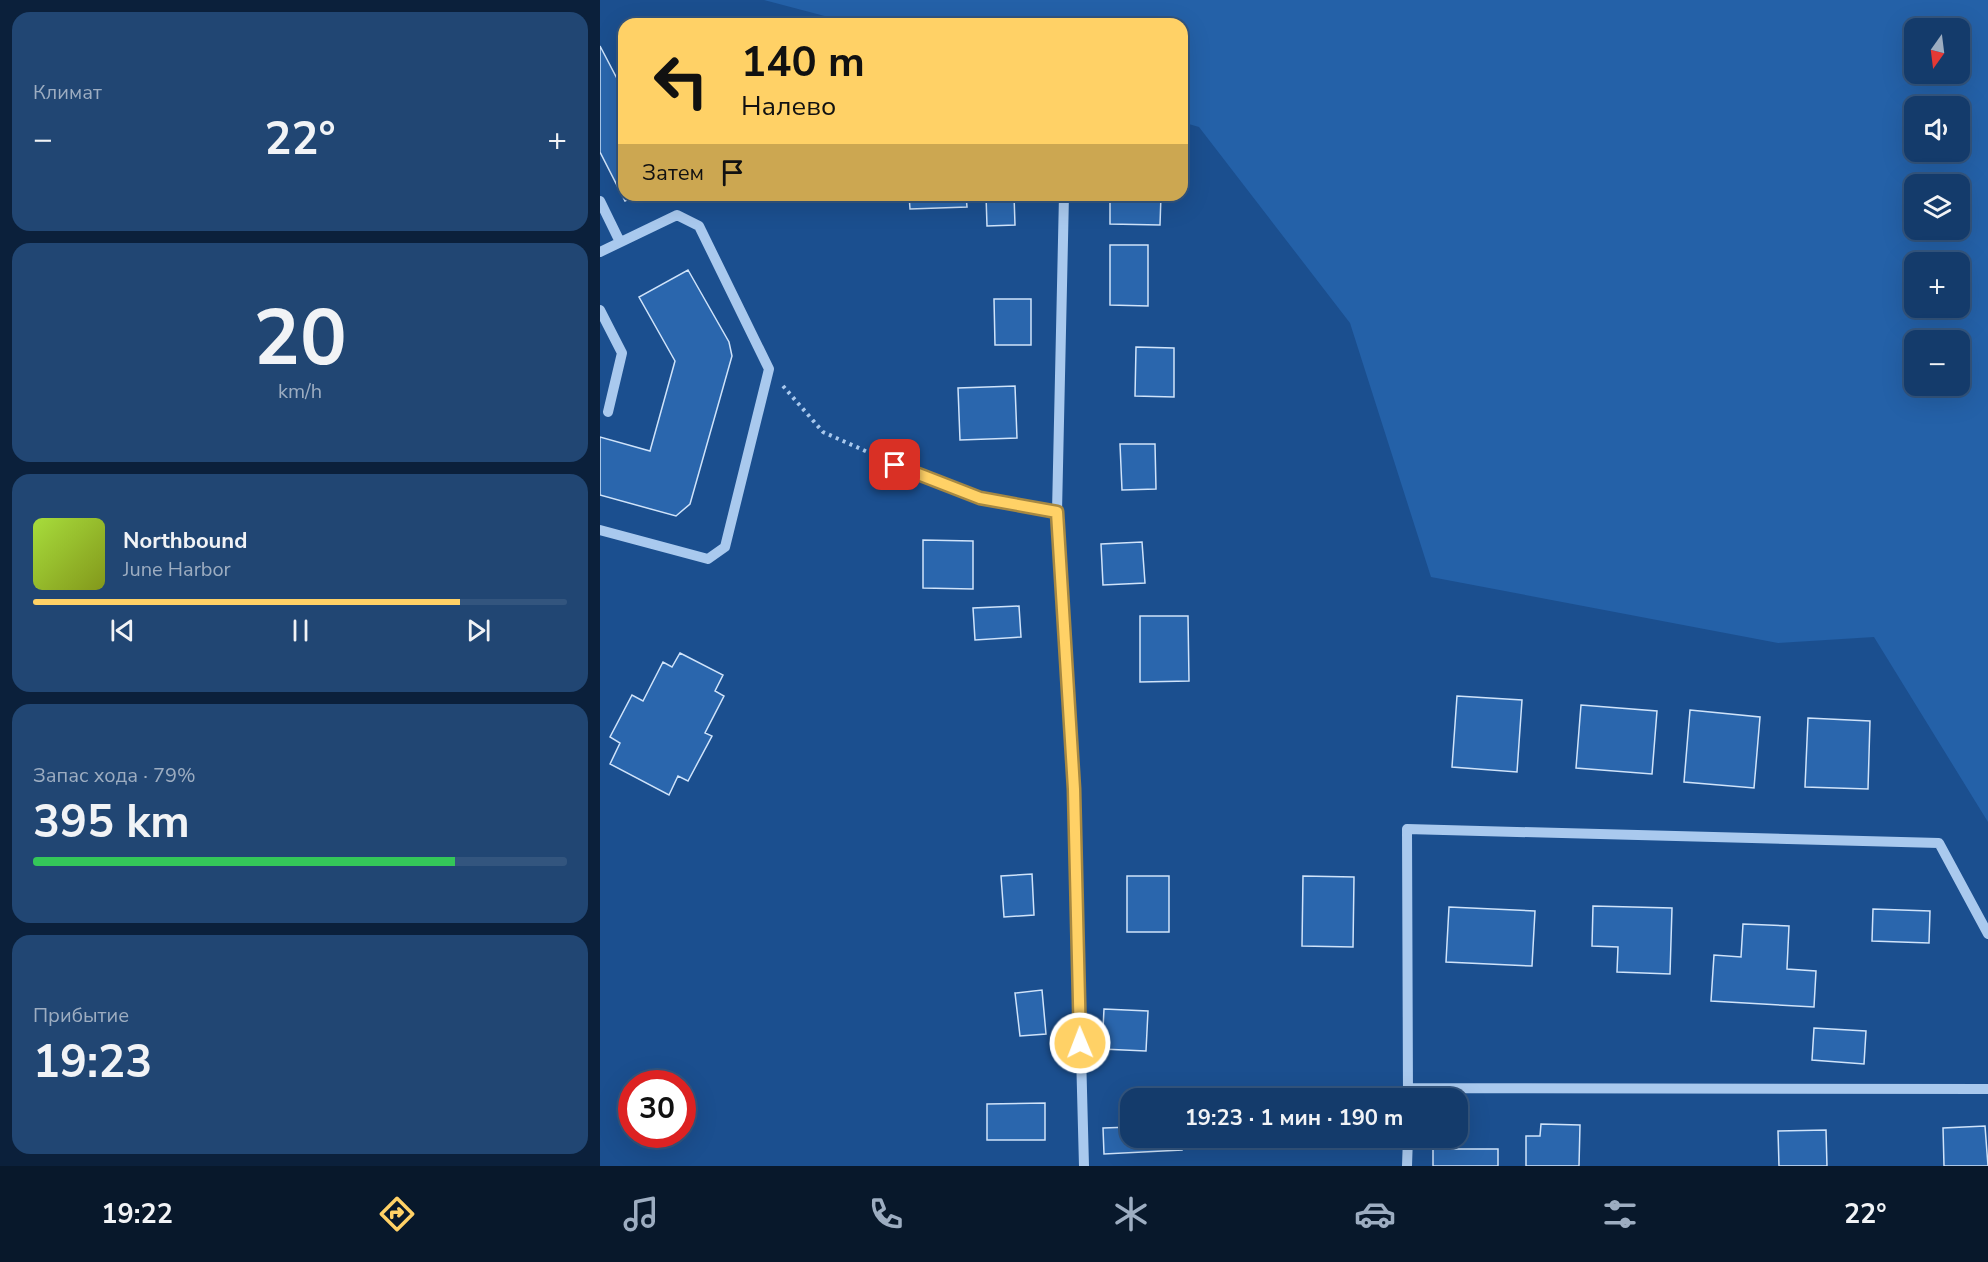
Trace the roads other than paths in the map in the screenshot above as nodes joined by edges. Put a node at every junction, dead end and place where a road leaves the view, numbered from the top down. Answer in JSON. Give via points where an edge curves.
{"nodes":[{"id":1,"x":600,"y":201,"type":"edge"},
{"id":2,"x":1064,"y":201,"type":"edge"},
{"id":3,"x":620,"y":242,"type":"junction"},
{"id":4,"x":600,"y":252,"type":"edge"},
{"id":5,"x":600,"y":310,"type":"edge"},
{"id":6,"x":608,"y":412,"type":"dead end"},
{"id":7,"x":895,"y":465,"type":"road end"},
{"id":8,"x":1057,"y":512,"type":"junction"},
{"id":9,"x":600,"y":530,"type":"edge"},
{"id":10,"x":1988,"y":934,"type":"edge"},
{"id":11,"x":1408,"y":1088,"type":"edge"},
{"id":12,"x":1988,"y":1089,"type":"edge"},
{"id":13,"x":1468,"y":1093,"type":"edge"},
{"id":14,"x":1408,"y":1148,"type":"edge"},
{"id":15,"x":1084,"y":1166,"type":"edge"},
{"id":16,"x":1407,"y":1166,"type":"edge"}],
"edges":[{"from":1,"to":3,"type":"street"},
{"from":2,"to":8,"type":"street"},
{"from":3,"to":4,"type":"street"},
{"from":3,"to":9,"type":"street","via":[[677,215],[699,226],[769,369],[725,547],[708,559]]},
{"from":5,"to":6,"type":"street","via":[[622,353]]},
{"from":7,"to":8,"type":"street","via":[[980,498]]},
{"from":8,"to":15,"type":"street","via":[[1074,789]]},
{"from":10,"to":11,"type":"street","via":[[1939,843],[1407,829]]},
{"from":12,"to":13,"type":"street"},
{"from":14,"to":16,"type":"street"}]}
